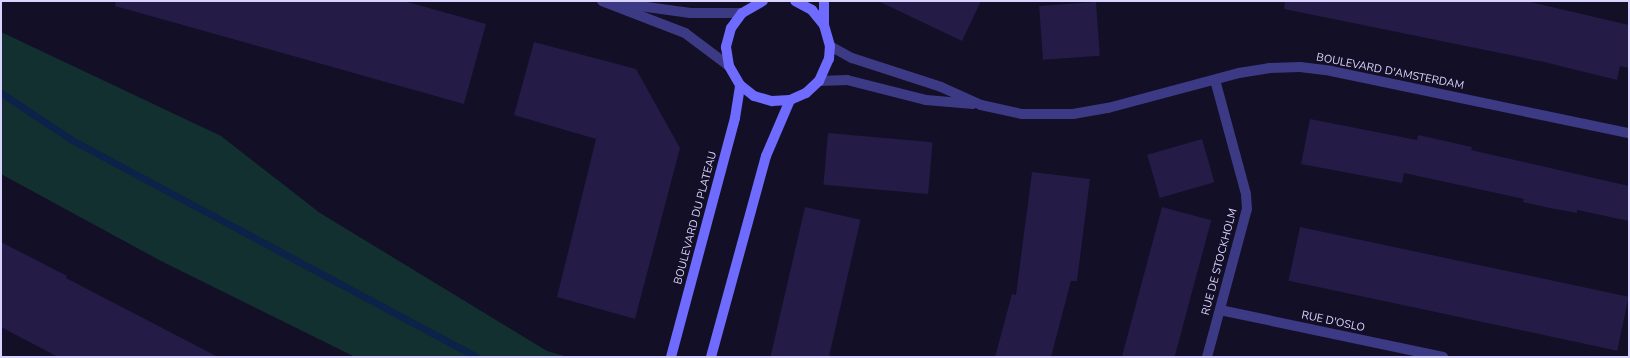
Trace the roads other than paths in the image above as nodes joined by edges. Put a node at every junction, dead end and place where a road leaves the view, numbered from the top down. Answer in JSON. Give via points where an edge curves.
{"nodes":[{"id":1,"x":602,"y":1,"type":"edge"},
{"id":2,"x":606,"y":1,"type":"edge"},
{"id":3,"x":759,"y":1,"type":"edge"},
{"id":4,"x":795,"y":1,"type":"edge"},
{"id":5,"x":824,"y":1,"type":"edge"},
{"id":6,"x":742,"y":13,"type":"junction"},
{"id":7,"x":824,"y":25,"type":"junction"},
{"id":8,"x":830,"y":46,"type":"junction"},
{"id":9,"x":729,"y":66,"type":"junction"},
{"id":10,"x":1215,"y":80,"type":"junction"},
{"id":11,"x":819,"y":81,"type":"junction"},
{"id":12,"x":740,"y":85,"type":"junction"},
{"id":13,"x":790,"y":100,"type":"junction"},
{"id":14,"x":981,"y":105,"type":"junction"},
{"id":15,"x":1629,"y":133,"type":"edge"},
{"id":16,"x":1220,"y":310,"type":"junction"},
{"id":17,"x":671,"y":357,"type":"edge"},
{"id":18,"x":711,"y":357,"type":"edge"},
{"id":19,"x":1207,"y":357,"type":"edge"},
{"id":20,"x":1443,"y":357,"type":"edge"}],
"edges":[{"from":1,"to":9,"type":"street","via":[[685,33]]},
{"from":2,"to":6,"type":"street","via":[[690,14]]},
{"from":3,"to":6,"type":"main road"},
{"from":4,"to":7,"type":"main road","via":[[812,10]]},
{"from":5,"to":7,"type":"main road"},
{"from":6,"to":9,"type":"main road","via":[[731,28],[726,47]]},
{"from":7,"to":8,"type":"main road"},
{"from":8,"to":11,"type":"main road","via":[[827,65]]},
{"from":8,"to":14,"type":"street","name":"BOULEVARD D'AMSTERDAM","via":[[852,58],[941,87]]},
{"from":9,"to":12,"type":"main road"},
{"from":10,"to":14,"type":"street","name":"BOULEVARD D'AMSTERDAM","via":[[1108,108],[1073,114],[1022,114]]},
{"from":10,"to":15,"type":"street","name":"BOULEVARD D'AMSTERDAM","via":[[1269,68],[1300,67],[1331,71]]},
{"from":10,"to":16,"type":"street","name":"RUE DE STOCKHOLM","via":[[1247,202]]},
{"from":11,"to":13,"type":"main road","via":[[806,94]]},
{"from":11,"to":14,"type":"street","name":"BOULEVARD D'AMSTERDAM","via":[[847,80],[926,100]]},
{"from":12,"to":13,"type":"main road","via":[[754,96],[772,101]]},
{"from":12,"to":17,"type":"main road","name":"BOULEVARD DU PLATEAU","via":[[735,118]]},
{"from":13,"to":18,"type":"main road","via":[[766,156]]},
{"from":16,"to":19,"type":"street","name":"RUE DE STOCKHOLM"},
{"from":16,"to":20,"type":"street","name":"RUE D'OSLO"}]}
